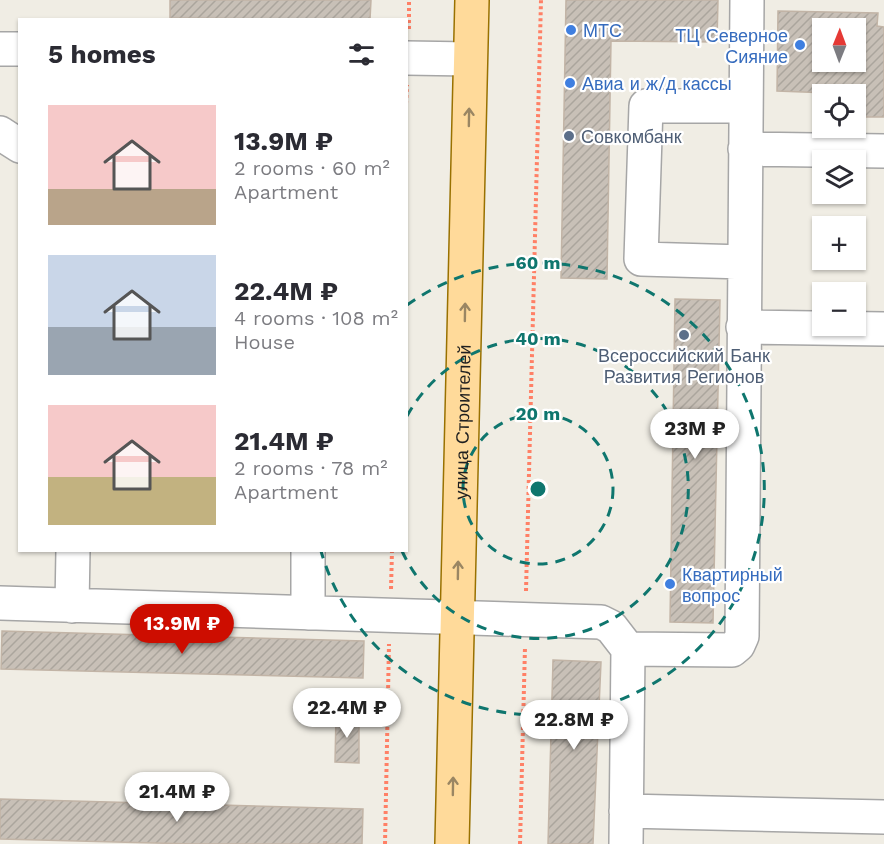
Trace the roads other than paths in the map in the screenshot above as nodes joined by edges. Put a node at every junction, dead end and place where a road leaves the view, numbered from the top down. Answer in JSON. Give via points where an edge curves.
{"nodes":[{"id":1,"x":472,"y":0,"type":"edge"},
{"id":2,"x":747,"y":0,"type":"edge"},
{"id":3,"x":0,"y":49,"type":"edge"},
{"id":4,"x":18,"y":49,"type":"edge"},
{"id":5,"x":408,"y":58,"type":"edge"},
{"id":6,"x":471,"y":59,"type":"junction"},
{"id":7,"x":746,"y":106,"type":"junction"},
{"id":8,"x":0,"y":133,"type":"edge"},
{"id":9,"x":18,"y":145,"type":"edge"},
{"id":10,"x":745,"y":149,"type":"junction"},
{"id":11,"x":884,"y":151,"type":"edge"},
{"id":12,"x":744,"y":262,"type":"junction"},
{"id":13,"x":743,"y":327,"type":"junction"},
{"id":14,"x":884,"y":329,"type":"edge"},
{"id":15,"x":73,"y":552,"type":"edge"},
{"id":16,"x":308,"y":552,"type":"edge"},
{"id":17,"x":0,"y":603,"type":"edge"},
{"id":18,"x":72,"y":606,"type":"junction"},
{"id":19,"x":308,"y":613,"type":"junction"},
{"id":20,"x":457,"y":616,"type":"junction"},
{"id":21,"x":628,"y":649,"type":"junction"},
{"id":22,"x":626,"y":811,"type":"junction"},
{"id":23,"x":884,"y":817,"type":"edge"},
{"id":24,"x":452,"y":844,"type":"edge"},
{"id":25,"x":626,"y":844,"type":"edge"}],
"edges":[{"from":1,"to":6,"type":"main road","name":"улица Строителей"},
{"from":2,"to":7,"type":"lane"},
{"from":3,"to":4,"type":"lane"},
{"from":5,"to":6,"type":"lane"},
{"from":20,"to":6,"type":"main road","name":"улица Строителей","one_way":true},
{"from":7,"to":10,"type":"lane"},
{"from":7,"to":12,"type":"lane","via":[[646,106],[641,259]]},
{"from":8,"to":9,"type":"lane"},
{"from":10,"to":11,"type":"lane"},
{"from":10,"to":12,"type":"lane"},
{"from":12,"to":13,"type":"lane"},
{"from":13,"to":14,"type":"lane"},
{"from":13,"to":21,"type":"lane","via":[[742,636],[732,651]]},
{"from":15,"to":18,"type":"lane"},
{"from":16,"to":19,"type":"lane"},
{"from":17,"to":18,"type":"lane"},
{"from":18,"to":19,"type":"lane"},
{"from":19,"to":20,"type":"lane"},
{"from":20,"to":21,"type":"lane","via":[[601,622],[611,627]]},
{"from":24,"to":20,"type":"main road","name":"улица Строителей","one_way":true},
{"from":21,"to":22,"type":"lane"},
{"from":22,"to":23,"type":"lane"},
{"from":22,"to":25,"type":"lane"}]}
